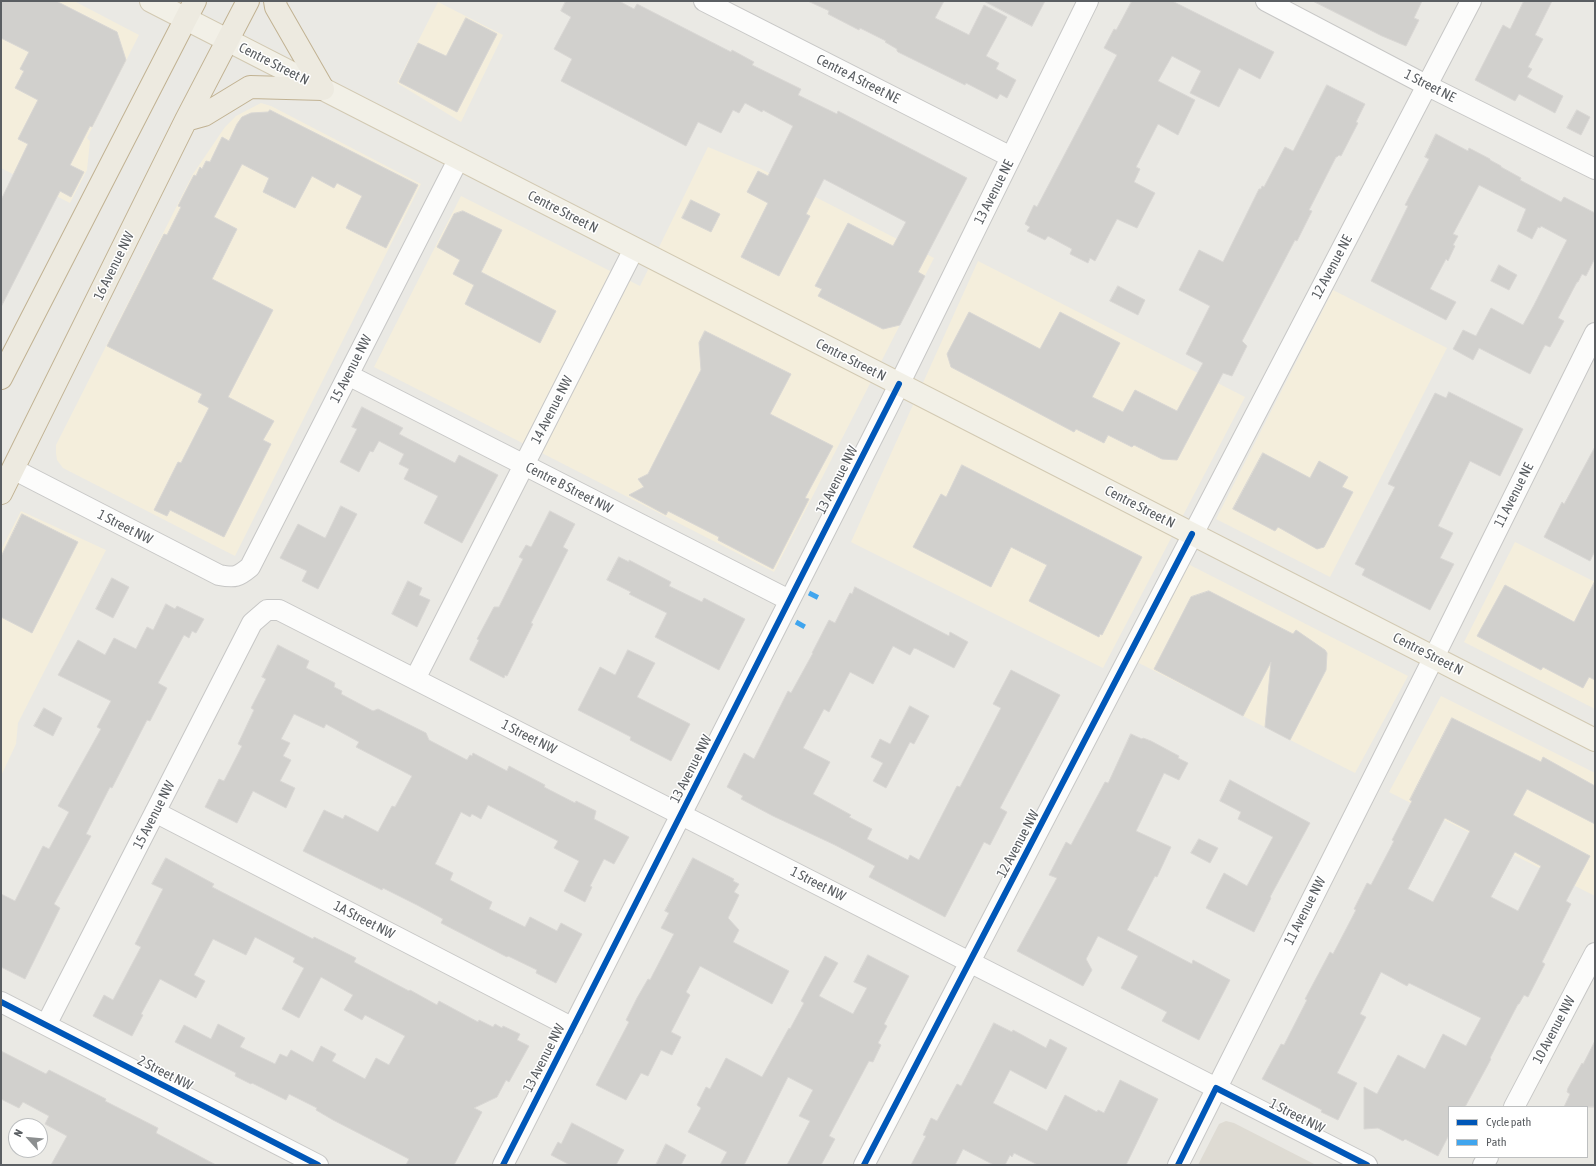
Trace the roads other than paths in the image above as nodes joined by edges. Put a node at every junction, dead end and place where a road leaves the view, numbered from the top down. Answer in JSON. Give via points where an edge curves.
{"nodes":[{"id":1,"x":151,"y":1,"type":"edge"},
{"id":2,"x":248,"y":1,"type":"edge"},
{"id":3,"x":275,"y":1,"type":"edge"},
{"id":4,"x":704,"y":1,"type":"edge"},
{"id":5,"x":1088,"y":1,"type":"edge"},
{"id":6,"x":1266,"y":1,"type":"edge"},
{"id":7,"x":1471,"y":1,"type":"edge"},
{"id":8,"x":191,"y":10,"type":"edge"},
{"id":9,"x":228,"y":41,"type":"junction"},
{"id":10,"x":1426,"y":84,"type":"junction"},
{"id":11,"x":324,"y":89,"type":"junction"},
{"id":12,"x":186,"y":120,"type":"junction"},
{"id":13,"x":1011,"y":157,"type":"junction"},
{"id":14,"x":459,"y":158,"type":"junction"},
{"id":15,"x":1595,"y":169,"type":"edge"},
{"id":16,"x":634,"y":249,"type":"junction"},
{"id":17,"x":1595,"y":333,"type":"edge"},
{"id":18,"x":348,"y":375,"type":"junction"},
{"id":19,"x":1,"y":378,"type":"edge"},
{"id":20,"x":899,"y":384,"type":"junction"},
{"id":21,"x":524,"y":465,"type":"junction"},
{"id":22,"x":13,"y":469,"type":"junction"},
{"id":23,"x":1,"y":493,"type":"edge"},
{"id":24,"x":1192,"y":534,"type":"junction"},
{"id":25,"x":238,"y":576,"type":"joint"},
{"id":26,"x":789,"y":600,"type":"junction"},
{"id":27,"x":267,"y":610,"type":"joint"},
{"id":28,"x":1434,"y":657,"type":"junction"},
{"id":29,"x":415,"y":679,"type":"junction"},
{"id":30,"x":1595,"y":740,"type":"edge"},
{"id":31,"x":155,"y":812,"type":"junction"},
{"id":32,"x":681,"y":814,"type":"junction"},
{"id":33,"x":1595,"y":953,"type":"edge"},
{"id":34,"x":970,"y":962,"type":"junction"},
{"id":35,"x":1,"y":1002,"type":"edge"},
{"id":36,"x":46,"y":1025,"type":"junction"},
{"id":37,"x":573,"y":1028,"type":"junction"},
{"id":38,"x":1216,"y":1088,"type":"junction"},
{"id":39,"x":1515,"y":1106,"type":"edge"},
{"id":40,"x":318,"y":1165,"type":"edge"},
{"id":41,"x":504,"y":1165,"type":"edge"},
{"id":42,"x":864,"y":1165,"type":"edge"},
{"id":43,"x":1178,"y":1165,"type":"edge"},
{"id":44,"x":1367,"y":1165,"type":"edge"}],
"edges":[{"from":1,"to":8,"type":"main road","name":"Centre Street N"},
{"from":2,"to":9,"type":"highway","name":"16 Avenue NW"},
{"from":3,"to":11,"type":"highway","via":[[276,8]]},
{"from":4,"to":13,"type":"street","name":"Centre A Street NE"},
{"from":5,"to":13,"type":"street","name":"13 Avenue NE"},
{"from":6,"to":10,"type":"street","name":"1 Street NE"},
{"from":7,"to":10,"type":"street","name":"12 Avenue NE"},
{"from":8,"to":9,"type":"main road","name":"Centre Street N"},
{"from":8,"to":19,"type":"highway"},
{"from":9,"to":11,"type":"main road","name":"Centre Street N"},
{"from":9,"to":12,"type":"highway","name":"16 Avenue NW"},
{"from":10,"to":15,"type":"street","name":"1 Street NE"},
{"from":10,"to":24,"type":"street","name":"12 Avenue NE"},
{"from":11,"to":12,"type":"highway","via":[[250,87],[204,115]]},
{"from":11,"to":14,"type":"main road","name":"Centre Street N"},
{"from":12,"to":22,"type":"highway","name":"16 Avenue NW"},
{"from":13,"to":20,"type":"street","name":"13 Avenue NE"},
{"from":14,"to":16,"type":"main road","name":"Centre Street N"},
{"from":14,"to":18,"type":"street","name":"15 Avenue NW"},
{"from":16,"to":20,"type":"main road","name":"Centre Street N"},
{"from":16,"to":21,"type":"street","name":"14 Avenue NW"},
{"from":17,"to":28,"type":"street","name":"11 Avenue NE"},
{"from":18,"to":21,"type":"street","name":"Centre B Street NW"},
{"from":18,"to":25,"type":"street","name":"15 Avenue NW","via":[[250,567]]},
{"from":20,"to":24,"type":"main road","name":"Centre Street N"},
{"from":20,"to":26,"type":"street","name":"13 Avenue NW"},
{"from":21,"to":26,"type":"street","name":"Centre B Street NW"},
{"from":21,"to":29,"type":"street","name":"14 Avenue NW"},
{"from":22,"to":23,"type":"highway","name":"16 Avenue NW"},
{"from":22,"to":25,"type":"street","name":"1 Street NW","via":[[219,575],[231,578]]},
{"from":24,"to":28,"type":"main road","name":"Centre Street N"},
{"from":24,"to":34,"type":"street","name":"12 Avenue NW"},
{"from":26,"to":32,"type":"street","name":"13 Avenue NW"},
{"from":27,"to":29,"type":"street","name":"1 Street NW","via":[[284,612]]},
{"from":27,"to":31,"type":"street","name":"15 Avenue NW","via":[[252,623]]},
{"from":28,"to":30,"type":"main road","name":"Centre Street N"},
{"from":28,"to":38,"type":"street","name":"11 Avenue NW"},
{"from":29,"to":32,"type":"street","name":"1 Street NW"},
{"from":31,"to":36,"type":"street","name":"15 Avenue NW"},
{"from":31,"to":37,"type":"street","name":"1A Street NW"},
{"from":32,"to":34,"type":"street","name":"1 Street NW"},
{"from":32,"to":37,"type":"street","name":"13 Avenue NW"},
{"from":33,"to":39,"type":"street","name":"10 Avenue NW"},
{"from":34,"to":38,"type":"street","name":"1 Street NW"},
{"from":34,"to":42,"type":"street","name":"12 Avenue NW"},
{"from":35,"to":36,"type":"street","name":"2 Street NW"},
{"from":36,"to":40,"type":"street","name":"2 Street NW"},
{"from":37,"to":41,"type":"street","name":"13 Avenue NW"},
{"from":38,"to":43,"type":"street","name":"11 Avenue NW"},
{"from":38,"to":44,"type":"street","name":"1 Street NW"}]}
